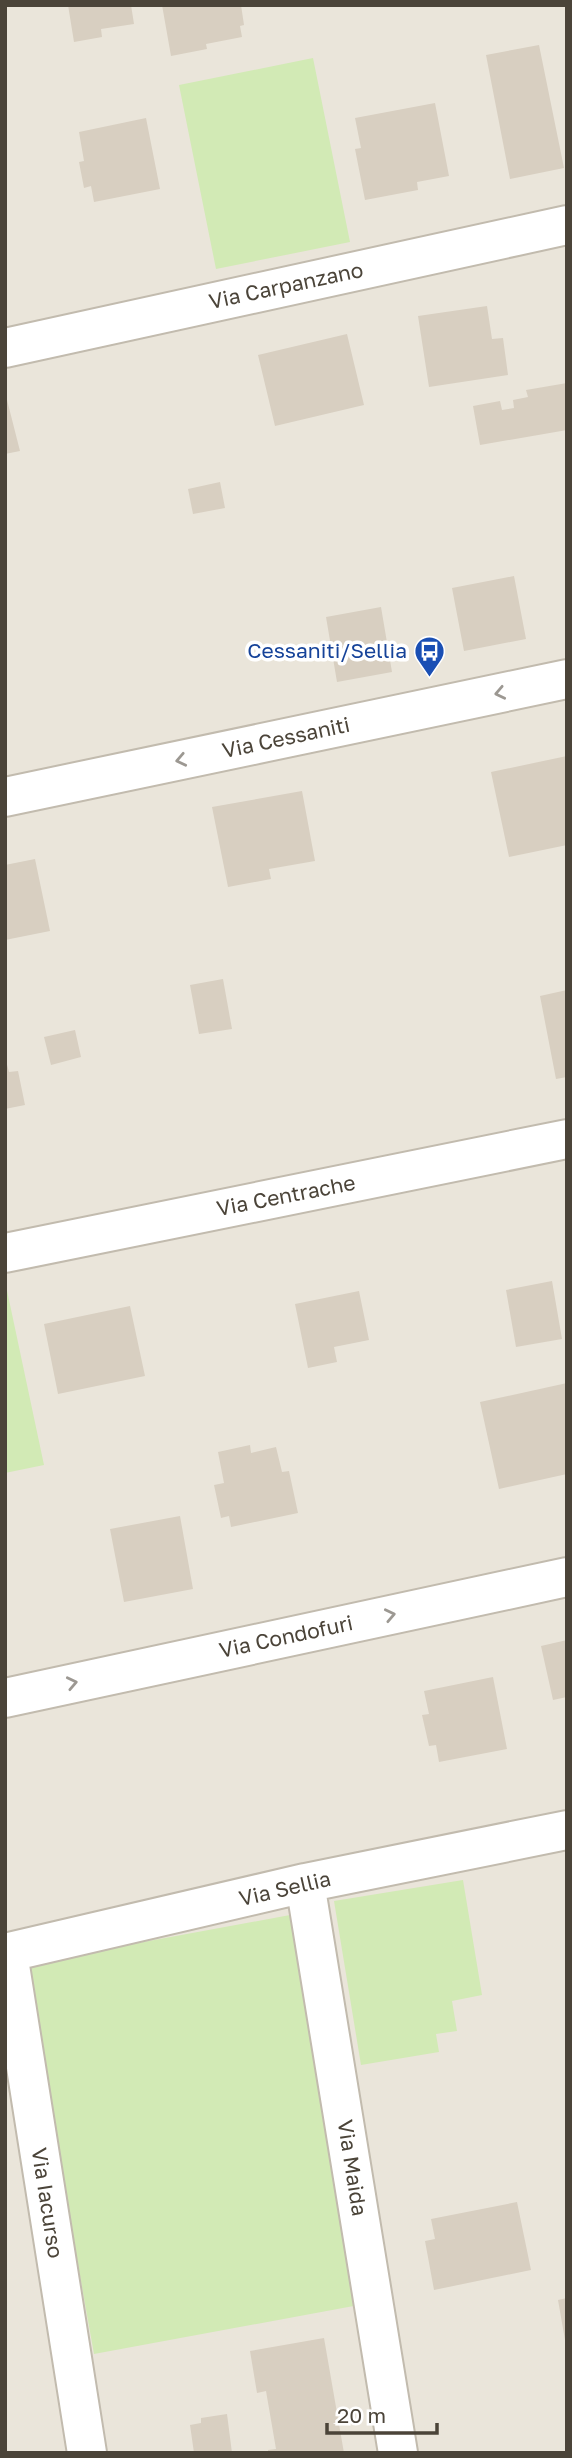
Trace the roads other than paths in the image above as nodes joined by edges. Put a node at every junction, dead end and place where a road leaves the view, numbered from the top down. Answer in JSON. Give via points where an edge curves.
{"nodes":[{"id":1,"x":567,"y":225,"type":"edge"},
{"id":2,"x":5,"y":348,"type":"edge"},
{"id":3,"x":567,"y":679,"type":"edge"},
{"id":4,"x":5,"y":797,"type":"edge"},
{"id":5,"x":567,"y":1139,"type":"edge"},
{"id":6,"x":5,"y":1253,"type":"edge"},
{"id":7,"x":567,"y":1577,"type":"edge"},
{"id":8,"x":5,"y":1698,"type":"edge"},
{"id":9,"x":567,"y":1830,"type":"edge"},
{"id":10,"x":305,"y":1883,"type":"junction"},
{"id":11,"x":7,"y":1953,"type":"edge"},
{"id":12,"x":87,"y":2453,"type":"edge"},
{"id":13,"x":398,"y":2453,"type":"edge"}],
"edges":[{"from":1,"to":2,"type":"street","name":"Via Carpanzano"},
{"from":3,"to":4,"type":"street","name":"Via Cessaniti","one_way":true},
{"from":5,"to":6,"type":"street","name":"Via Centrache"},
{"from":8,"to":7,"type":"street","name":"Via Condofuri","one_way":true},
{"from":9,"to":10,"type":"street","name":"Via Sellia"},
{"from":10,"to":11,"type":"street","name":"Via Sellia"},
{"from":10,"to":13,"type":"street","name":"Via Maida"},
{"from":11,"to":12,"type":"street","name":"Via Iacurso"}]}
